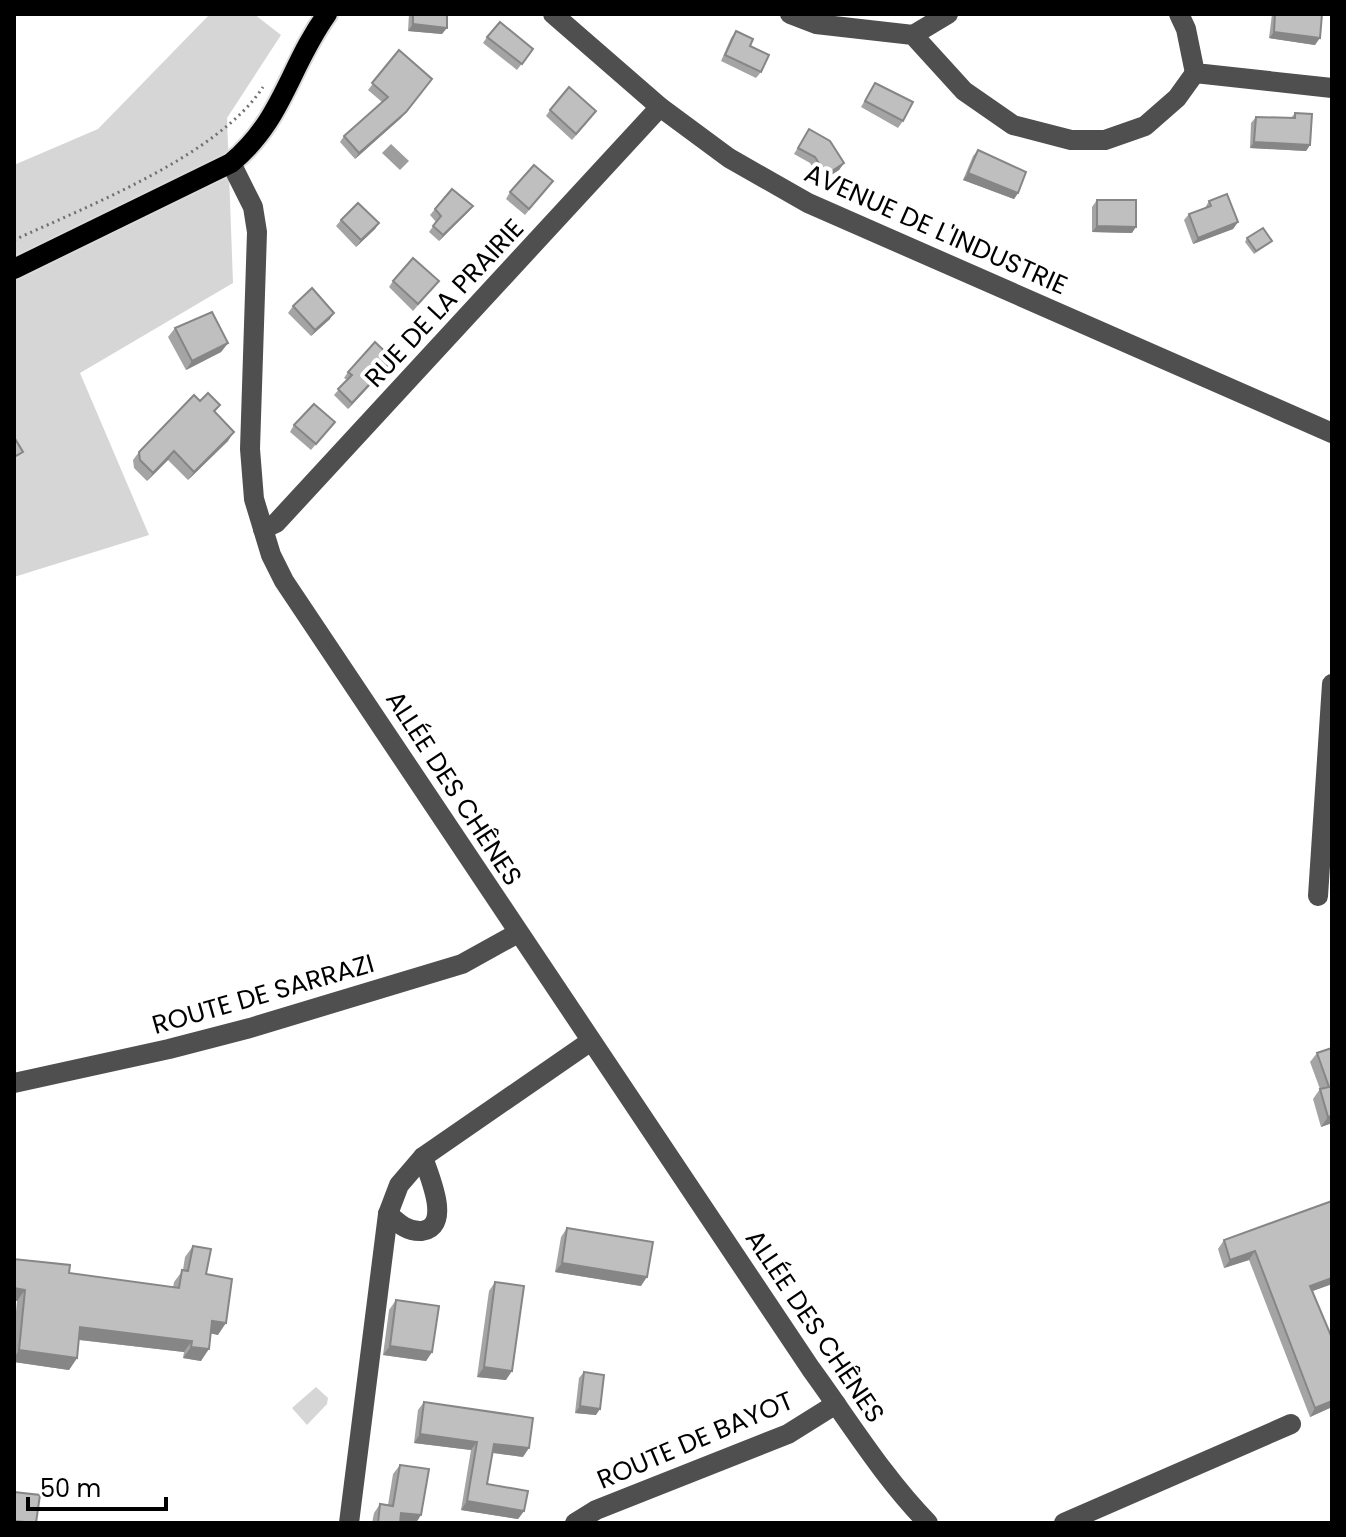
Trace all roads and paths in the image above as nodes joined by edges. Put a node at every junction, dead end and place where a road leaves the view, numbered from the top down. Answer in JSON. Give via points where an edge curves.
{"nodes":[{"id":1,"x":327,"y":14,"type":"edge"},
{"id":2,"x":553,"y":14,"type":"edge"},
{"id":3,"x":790,"y":14,"type":"edge"},
{"id":4,"x":948,"y":14,"type":"edge"},
{"id":5,"x":1179,"y":14,"type":"edge"},
{"id":6,"x":913,"y":35,"type":"junction"},
{"id":7,"x":1195,"y":73,"type":"junction"},
{"id":8,"x":266,"y":84,"type":"dead end"},
{"id":9,"x":1332,"y":88,"type":"edge"},
{"id":10,"x":660,"y":107,"type":"junction"},
{"id":11,"x":231,"y":163,"type":"junction"},
{"id":12,"x":14,"y":240,"type":"edge"},
{"id":13,"x":14,"y":269,"type":"edge"},
{"id":14,"x":1332,"y":433,"type":"edge"},
{"id":15,"x":263,"y":529,"type":"junction"},
{"id":16,"x":1332,"y":684,"type":"edge"},
{"id":17,"x":1318,"y":896,"type":"dead end"},
{"id":18,"x":518,"y":933,"type":"junction"},
{"id":19,"x":591,"y":1041,"type":"junction"},
{"id":20,"x":14,"y":1083,"type":"edge"},
{"id":21,"x":423,"y":1157,"type":"junction"},
{"id":22,"x":388,"y":1214,"type":"junction"},
{"id":23,"x":836,"y":1404,"type":"junction"},
{"id":24,"x":1291,"y":1424,"type":"dead end"},
{"id":25,"x":349,"y":1523,"type":"edge"},
{"id":26,"x":575,"y":1523,"type":"edge"},
{"id":27,"x":928,"y":1523,"type":"edge"},
{"id":28,"x":1064,"y":1523,"type":"edge"}],
"edges":[{"from":1,"to":11,"type":"main road","via":[[276,112]]},
{"from":2,"to":10,"type":"street","name":"AVENUE DE L'INDUSTRIE"},
{"from":3,"to":6,"type":"street","via":[[816,24]]},
{"from":4,"to":6,"type":"street"},
{"from":5,"to":7,"type":"street"},
{"from":6,"to":7,"type":"street","via":[[964,91],[1013,125],[1071,140],[1105,140],[1145,126],[1177,98]]},
{"from":7,"to":9,"type":"street"},
{"from":8,"to":12,"type":"path","via":[[232,124],[194,150]]},
{"from":10,"to":14,"type":"street","name":"AVENUE DE L'INDUSTRIE","via":[[729,158],[808,203]]},
{"from":10,"to":15,"type":"street","name":"RUE DE LA PRAIRIE","via":[[276,523]]},
{"from":11,"to":13,"type":"main road"},
{"from":11,"to":15,"type":"street","name":"ALLÉE DES CHÊNES","via":[[253,207],[257,232],[250,449],[254,499]]},
{"from":15,"to":18,"type":"street","name":"ALLÉE DES CHÊNES","via":[[284,581]]},
{"from":16,"to":17,"type":"street"},
{"from":18,"to":19,"type":"street","name":"ALLÉE DES CHÊNES"},
{"from":18,"to":20,"type":"street","name":"ROUTE DE SARRAZI","via":[[462,964],[265,1024]]},
{"from":19,"to":21,"type":"street"},
{"from":19,"to":23,"type":"street","name":"ALLÉE DES CHÊNES"},
{"from":21,"to":22,"type":"street","via":[[399,1185]]},
{"from":21,"to":22,"type":"street","via":[[437,1199],[437,1220],[420,1231],[404,1228]]},
{"from":22,"to":25,"type":"street"},
{"from":23,"to":26,"type":"street","name":"ROUTE DE BAYOT","via":[[788,1434]]},
{"from":23,"to":27,"type":"street","name":"ALLÉE DES CHÊNES"},
{"from":24,"to":28,"type":"street"}]}
